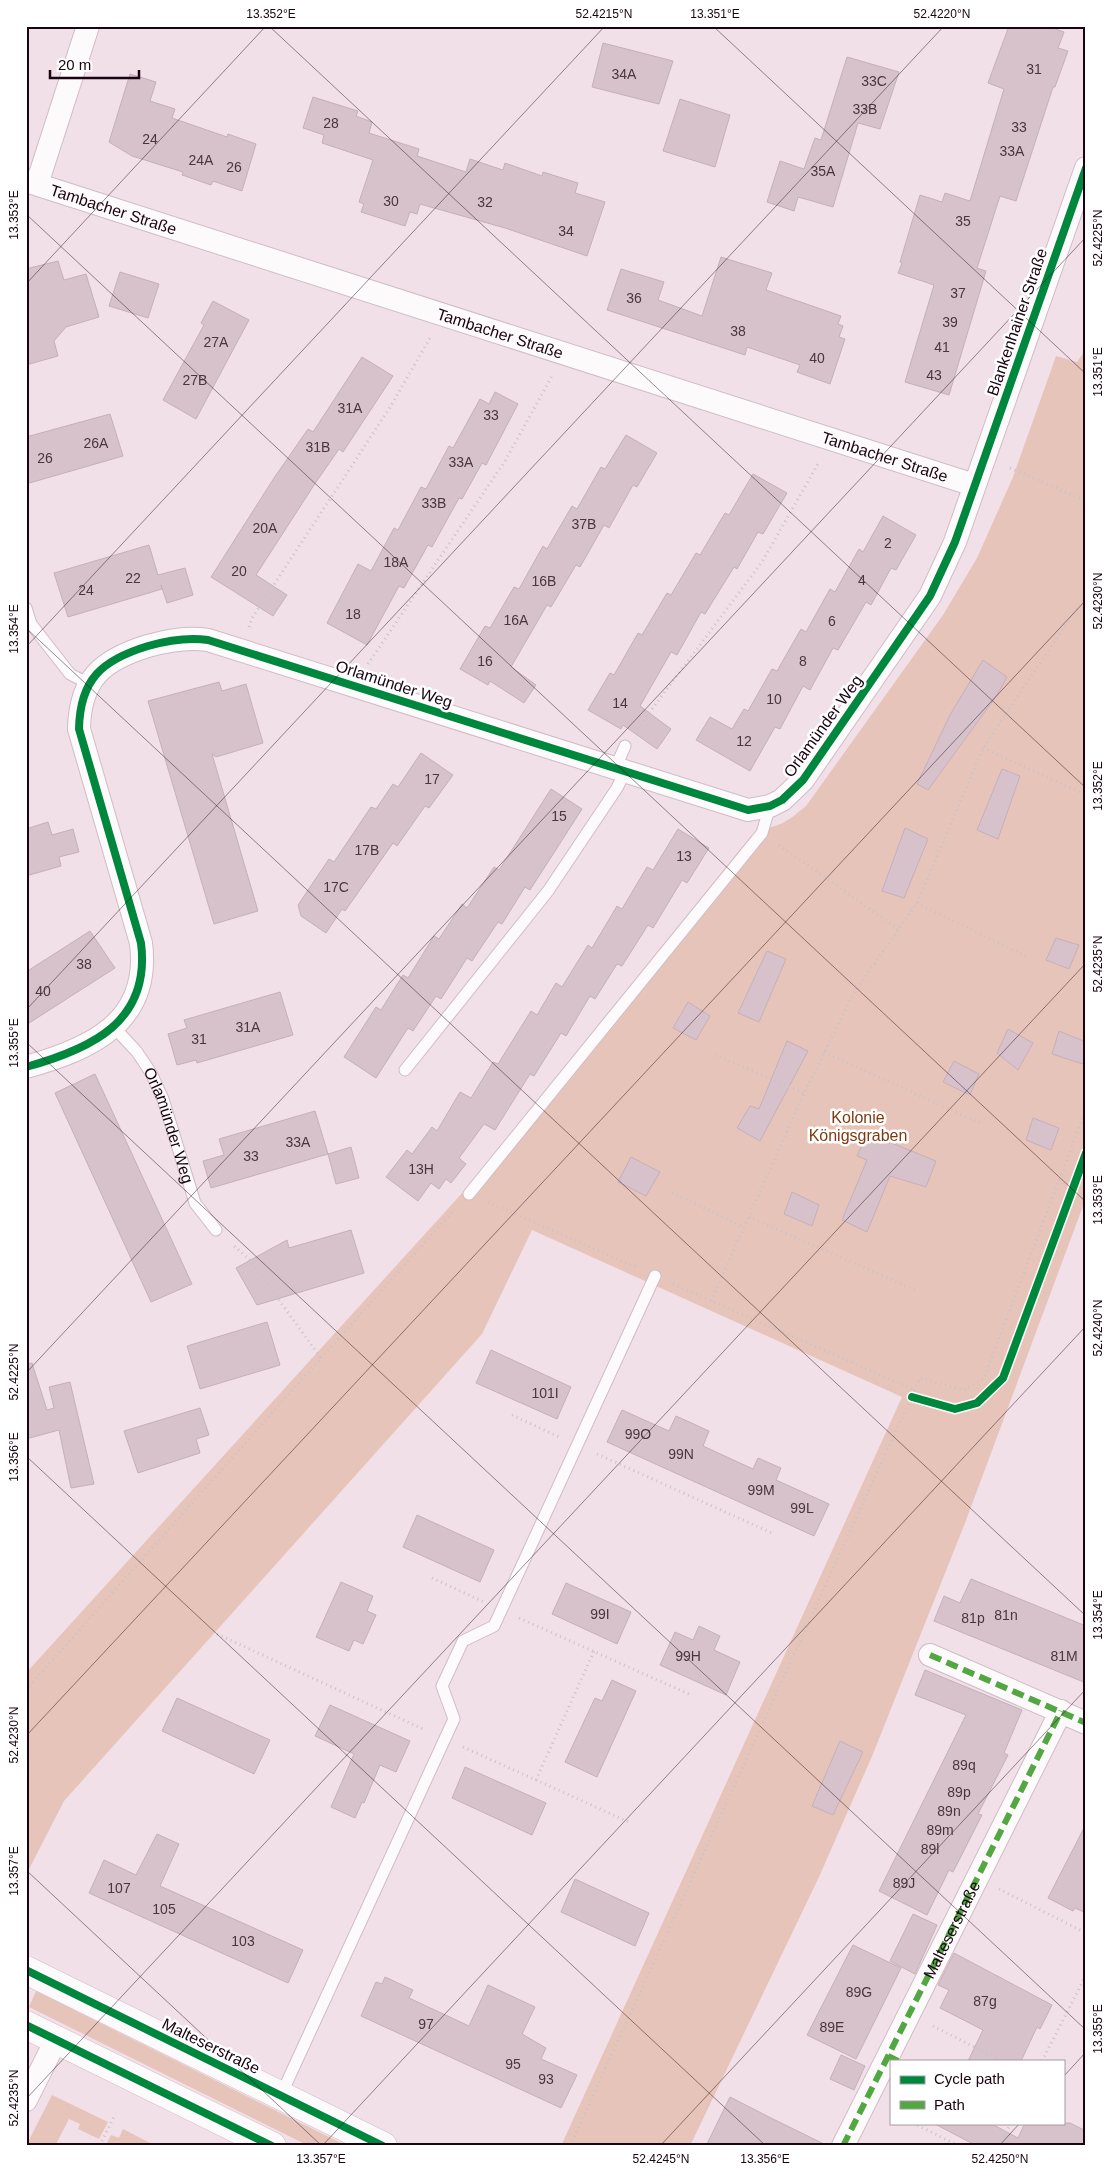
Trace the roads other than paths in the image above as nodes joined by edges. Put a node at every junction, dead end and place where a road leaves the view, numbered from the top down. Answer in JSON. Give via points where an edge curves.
{"nodes":[{"id":1,"x":88,"y":26,"type":"edge"},
{"id":2,"x":1086,"y":168,"type":"edge"},
{"id":3,"x":32,"y":182,"type":"edge"},
{"id":4,"x":974,"y":485,"type":"junction"},
{"id":5,"x":26,"y":608,"type":"edge"},
{"id":6,"x":89,"y":684,"type":"junction"},
{"id":7,"x":625,"y":746,"type":"road end"},
{"id":8,"x":620,"y":770,"type":"junction"},
{"id":9,"x":770,"y":806,"type":"junction"},
{"id":10,"x":113,"y":1026,"type":"junction"},
{"id":11,"x":26,"y":1068,"type":"edge"},
{"id":12,"x":405,"y":1070,"type":"dead end"},
{"id":13,"x":469,"y":1194,"type":"road end"},
{"id":14,"x":216,"y":1230,"type":"road end"},
{"id":15,"x":655,"y":1276,"type":"road end"},
{"id":16,"x":930,"y":1655,"type":"dead end"},
{"id":17,"x":1061,"y":1712,"type":"junction"},
{"id":18,"x":1086,"y":1723,"type":"edge"},
{"id":19,"x":26,"y":1970,"type":"edge"},
{"id":20,"x":26,"y":2025,"type":"edge"},
{"id":21,"x":56,"y":2040,"type":"junction"},
{"id":22,"x":893,"y":2058,"type":"edge"},
{"id":23,"x":890,"y":2063,"type":"edge"},
{"id":24,"x":281,"y":2095,"type":"junction"},
{"id":25,"x":26,"y":2100,"type":"edge"},
{"id":26,"x":272,"y":2146,"type":"edge"},
{"id":27,"x":383,"y":2146,"type":"edge"},
{"id":28,"x":842,"y":2146,"type":"edge"}],
"edges":[{"from":1,"to":3,"type":"street"},
{"from":2,"to":4,"type":"street","name":"Blankenhainer Straße"},
{"from":3,"to":4,"type":"street","name":"Tambacher Straße"},
{"from":4,"to":9,"type":"street","name":"Orlamünder Weg","via":[[955,542],[925,604],[803,780],[782,800]]},
{"from":5,"to":6,"type":"lane","via":[[31,624],[70,674]]},
{"from":6,"to":8,"type":"street","name":"Orlamünder Weg","via":[[107,664],[120,656],[172,640],[193,638],[242,650]]},
{"from":6,"to":10,"type":"street","name":"Orlamünder Weg","via":[[79,708],[79,729],[143,955],[142,977],[135,1000]]},
{"from":7,"to":8,"type":"lane"},
{"from":8,"to":9,"type":"street","name":"Orlamünder Weg","via":[[748,810]]},
{"from":8,"to":12,"type":"lane","via":[[617,788],[548,891]]},
{"from":9,"to":13,"type":"lane","via":[[762,833]]},
{"from":10,"to":11,"type":"street","name":"Orlamünder Weg","via":[[92,1042],[64,1056]]},
{"from":10,"to":14,"type":"lane","name":"Orlamünder Weg","via":[[151,1073],[163,1099],[195,1202]]},
{"from":15,"to":24,"type":"lane","via":[[503,1610],[494,1626],[463,1641],[442,1686],[454,1719]]},
{"from":16,"to":17,"type":"street"},
{"from":17,"to":18,"type":"street"},
{"from":17,"to":22,"type":"street","name":"Malteserstraße","via":[[909,2014]]},
{"from":19,"to":24,"type":"main road","name":"Malteserstraße"},
{"from":20,"to":21,"type":"main road"},
{"from":21,"to":25,"type":"street"},
{"from":21,"to":26,"type":"main road"},
{"from":23,"to":28,"type":"street","name":"Malteserstraße"},
{"from":24,"to":27,"type":"main road","name":"Malteserstraße"}]}
